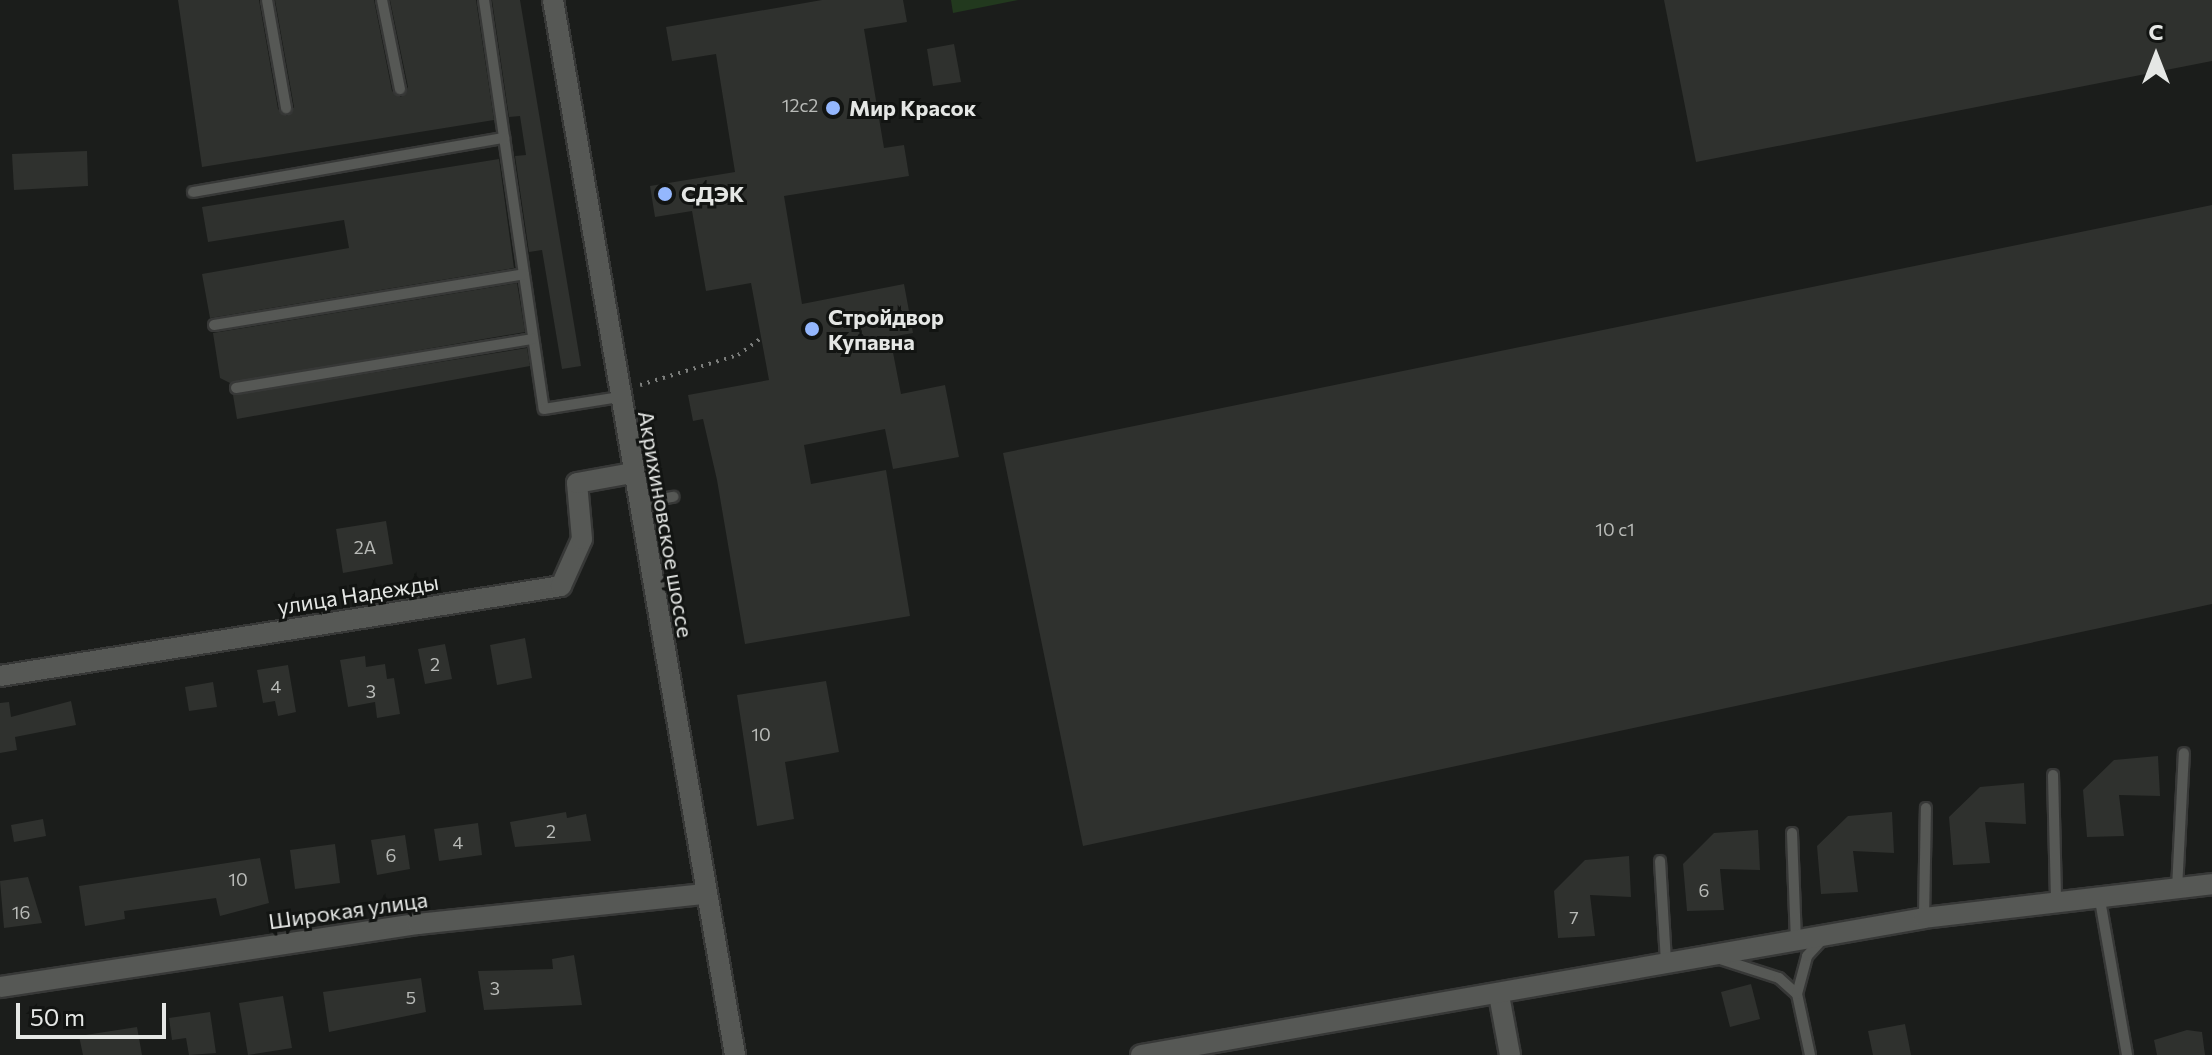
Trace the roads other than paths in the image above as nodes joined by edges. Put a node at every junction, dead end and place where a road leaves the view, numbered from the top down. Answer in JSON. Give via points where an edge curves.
{"nodes":[{"id":1,"x":267,"y":0,"type":"edge"},
{"id":2,"x":382,"y":0,"type":"edge"},
{"id":3,"x":484,"y":0,"type":"edge"},
{"id":4,"x":553,"y":0,"type":"edge"},
{"id":5,"x":400,"y":89,"type":"dead end"},
{"id":6,"x":286,"y":108,"type":"dead end"},
{"id":7,"x":504,"y":138,"type":"junction"},
{"id":8,"x":193,"y":192,"type":"dead end"},
{"id":9,"x":524,"y":274,"type":"junction"},
{"id":10,"x":214,"y":325,"type":"dead end"},
{"id":11,"x":533,"y":339,"type":"junction"},
{"id":12,"x":236,"y":388,"type":"dead end"},
{"id":13,"x":620,"y":397,"type":"junction"},
{"id":14,"x":632,"y":473,"type":"junction"},
{"id":15,"x":673,"y":497,"type":"dead end"},
{"id":16,"x":638,"y":503,"type":"junction"},
{"id":17,"x":0,"y":676,"type":"edge"},
{"id":18,"x":2184,"y":753,"type":"dead end"},
{"id":19,"x":2053,"y":775,"type":"dead end"},
{"id":20,"x":1926,"y":808,"type":"dead end"},
{"id":21,"x":1792,"y":833,"type":"dead end"},
{"id":22,"x":1660,"y":861,"type":"dead end"},
{"id":23,"x":2212,"y":884,"type":"edge"},
{"id":24,"x":2177,"y":889,"type":"junction"},
{"id":25,"x":704,"y":894,"type":"junction"},
{"id":26,"x":2100,"y":900,"type":"junction"},
{"id":27,"x":2056,"y":901,"type":"junction"},
{"id":28,"x":1924,"y":918,"type":"junction"},
{"id":29,"x":1823,"y":939,"type":"junction"},
{"id":30,"x":1796,"y":944,"type":"junction"},
{"id":31,"x":1716,"y":958,"type":"junction"},
{"id":32,"x":1666,"y":966,"type":"junction"},
{"id":33,"x":0,"y":987,"type":"edge"},
{"id":34,"x":1797,"y":994,"type":"junction"},
{"id":35,"x":1499,"y":995,"type":"junction"},
{"id":36,"x":1184,"y":1051,"type":"edge"},
{"id":37,"x":735,"y":1055,"type":"edge"},
{"id":38,"x":1141,"y":1055,"type":"edge"},
{"id":39,"x":1510,"y":1055,"type":"edge"},
{"id":40,"x":1810,"y":1055,"type":"edge"},
{"id":41,"x":2127,"y":1055,"type":"edge"}],
"edges":[{"from":1,"to":6,"type":"lane"},
{"from":2,"to":5,"type":"lane"},
{"from":3,"to":7,"type":"lane"},
{"from":4,"to":13,"type":"street","name":"Акрихиновское шоссе"},
{"from":7,"to":8,"type":"lane"},
{"from":7,"to":9,"type":"lane"},
{"from":9,"to":10,"type":"lane"},
{"from":9,"to":11,"type":"lane"},
{"from":11,"to":12,"type":"lane"},
{"from":11,"to":13,"type":"lane","via":[[544,409]]},
{"from":13,"to":14,"type":"street","name":"Акрихиновское шоссе"},
{"from":14,"to":16,"type":"street","name":"Акрихиновское шоссе"},
{"from":14,"to":17,"type":"street","name":"улица Надежды","via":[[577,483],[582,539],[561,586]]},
{"from":15,"to":16,"type":"lane"},
{"from":16,"to":25,"type":"street","name":"Акрихиновское шоссе"},
{"from":18,"to":24,"type":"lane"},
{"from":19,"to":27,"type":"lane"},
{"from":20,"to":28,"type":"lane"},
{"from":21,"to":30,"type":"lane"},
{"from":22,"to":32,"type":"lane"},
{"from":23,"to":24,"type":"street"},
{"from":24,"to":26,"type":"street"},
{"from":25,"to":33,"type":"street","name":"Широкая улица","via":[[418,924]]},
{"from":25,"to":37,"type":"street","name":"Акрихиновское шоссе"},
{"from":26,"to":27,"type":"street"},
{"from":26,"to":41,"type":"lane"},
{"from":27,"to":28,"type":"street"},
{"from":28,"to":29,"type":"street"},
{"from":29,"to":30,"type":"street"},
{"from":29,"to":34,"type":"lane","via":[[1807,956]]},
{"from":30,"to":31,"type":"street"},
{"from":31,"to":32,"type":"street"},
{"from":31,"to":34,"type":"lane","via":[[1779,978]]},
{"from":32,"to":35,"type":"street"},
{"from":34,"to":40,"type":"lane"},
{"from":35,"to":36,"type":"street"},
{"from":35,"to":39,"type":"street"},
{"from":36,"to":38,"type":"street"}]}
